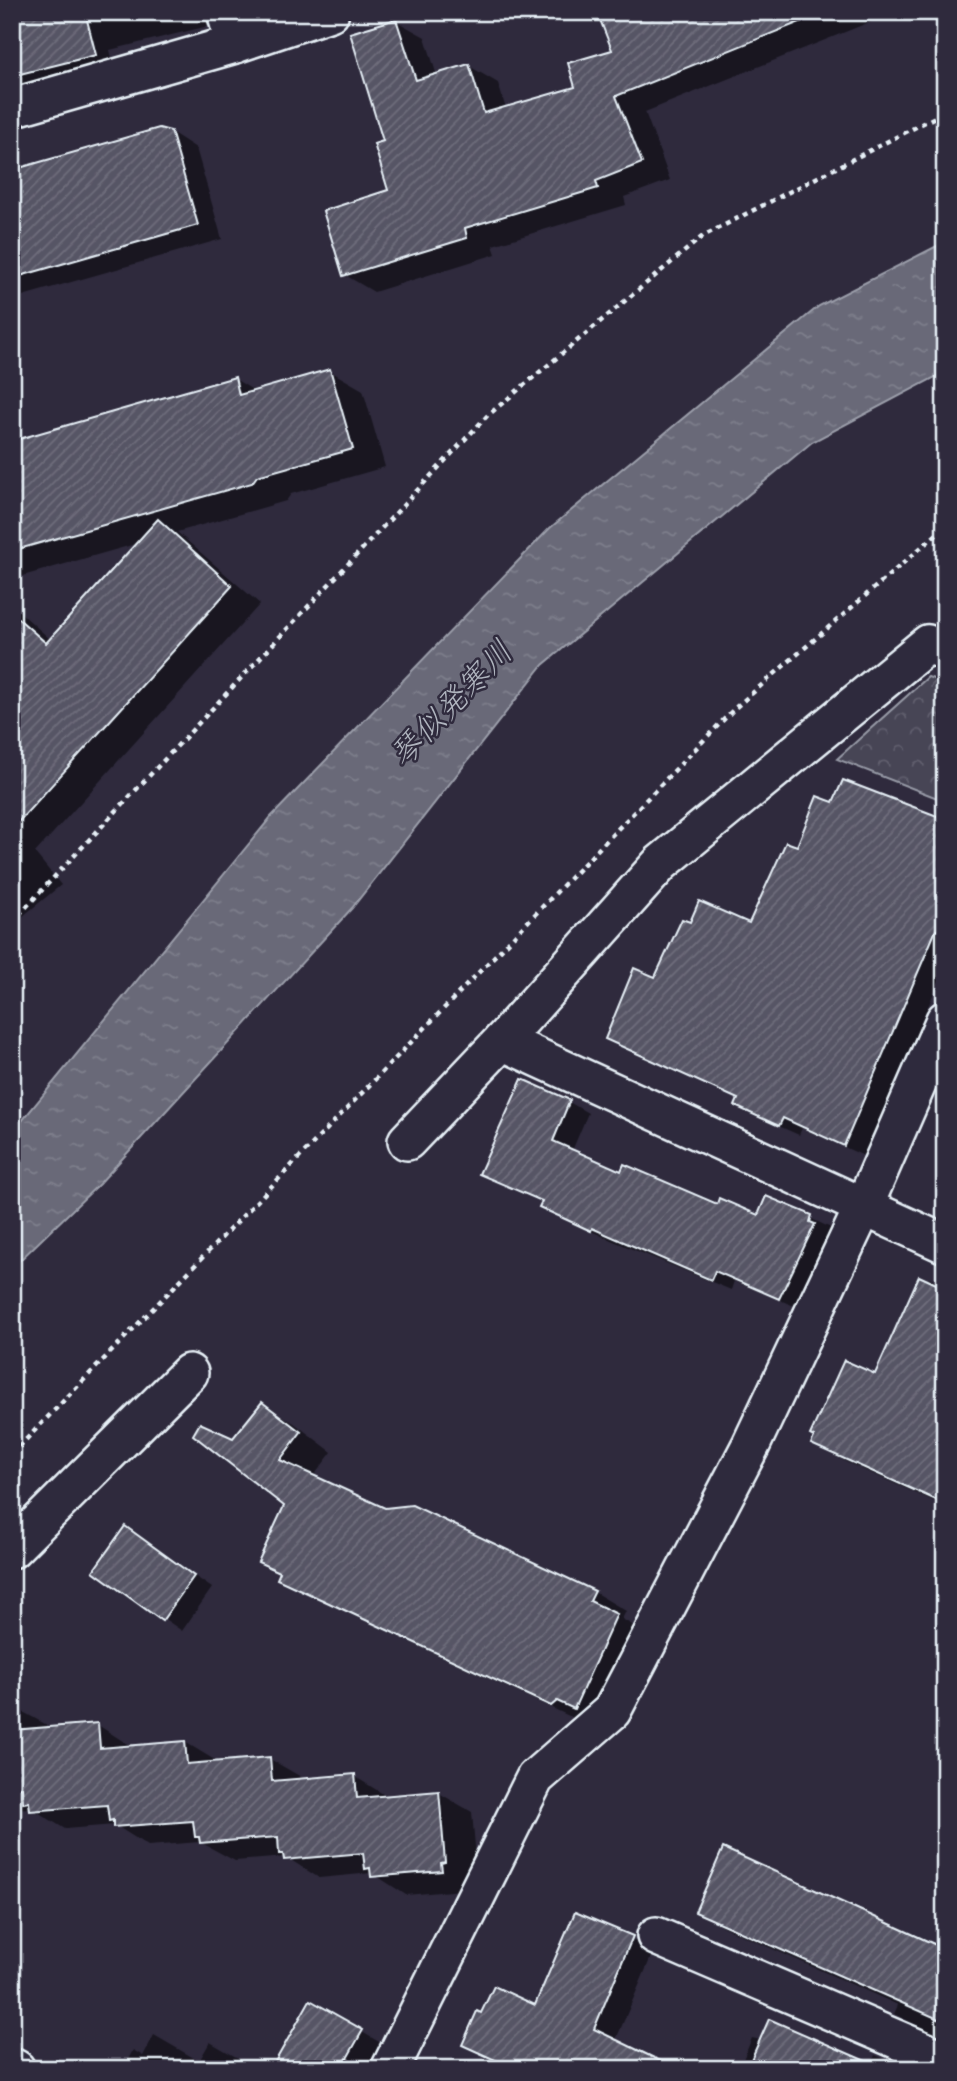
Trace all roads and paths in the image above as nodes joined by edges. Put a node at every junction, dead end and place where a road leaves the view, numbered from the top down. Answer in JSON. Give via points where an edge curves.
{"nodes":[{"id":1,"x":330,"y":12,"type":"edge"},
{"id":2,"x":231,"y":28,"type":"edge"},
{"id":3,"x":12,"y":108,"type":"edge"},
{"id":4,"x":945,"y":112,"type":"edge"},
{"id":5,"x":945,"y":527,"type":"edge"},
{"id":6,"x":945,"y":651,"type":"edge"},
{"id":7,"x":12,"y":922,"type":"edge"},
{"id":8,"x":945,"y":1020,"type":"edge"},
{"id":9,"x":502,"y":1041,"type":"junction"},
{"id":10,"x":407,"y":1141,"type":"dead end"},
{"id":11,"x":863,"y":1208,"type":"junction"},
{"id":12,"x":945,"y":1244,"type":"edge"},
{"id":13,"x":190,"y":1373,"type":"dead end"},
{"id":14,"x":12,"y":1454,"type":"edge"},
{"id":15,"x":12,"y":1549,"type":"edge"},
{"id":16,"x":656,"y":1936,"type":"dead end"},
{"id":17,"x":945,"y":2060,"type":"edge"},
{"id":18,"x":395,"y":2067,"type":"edge"}],
"edges":[{"from":1,"to":2,"type":"street"},
{"from":2,"to":3,"type":"street"},
{"from":4,"to":7,"type":"path","via":[[703,236],[487,416]]},
{"from":5,"to":14,"type":"path","via":[[735,708]]},
{"from":6,"to":9,"type":"street","via":[[928,643],[661,863]]},
{"from":8,"to":11,"type":"street"},
{"from":9,"to":10,"type":"street"},
{"from":9,"to":11,"type":"street"},
{"from":11,"to":12,"type":"street"},
{"from":11,"to":18,"type":"street","via":[[751,1445],[612,1711],[535,1778]]},
{"from":13,"to":15,"type":"street"},
{"from":16,"to":17,"type":"street"}]}
